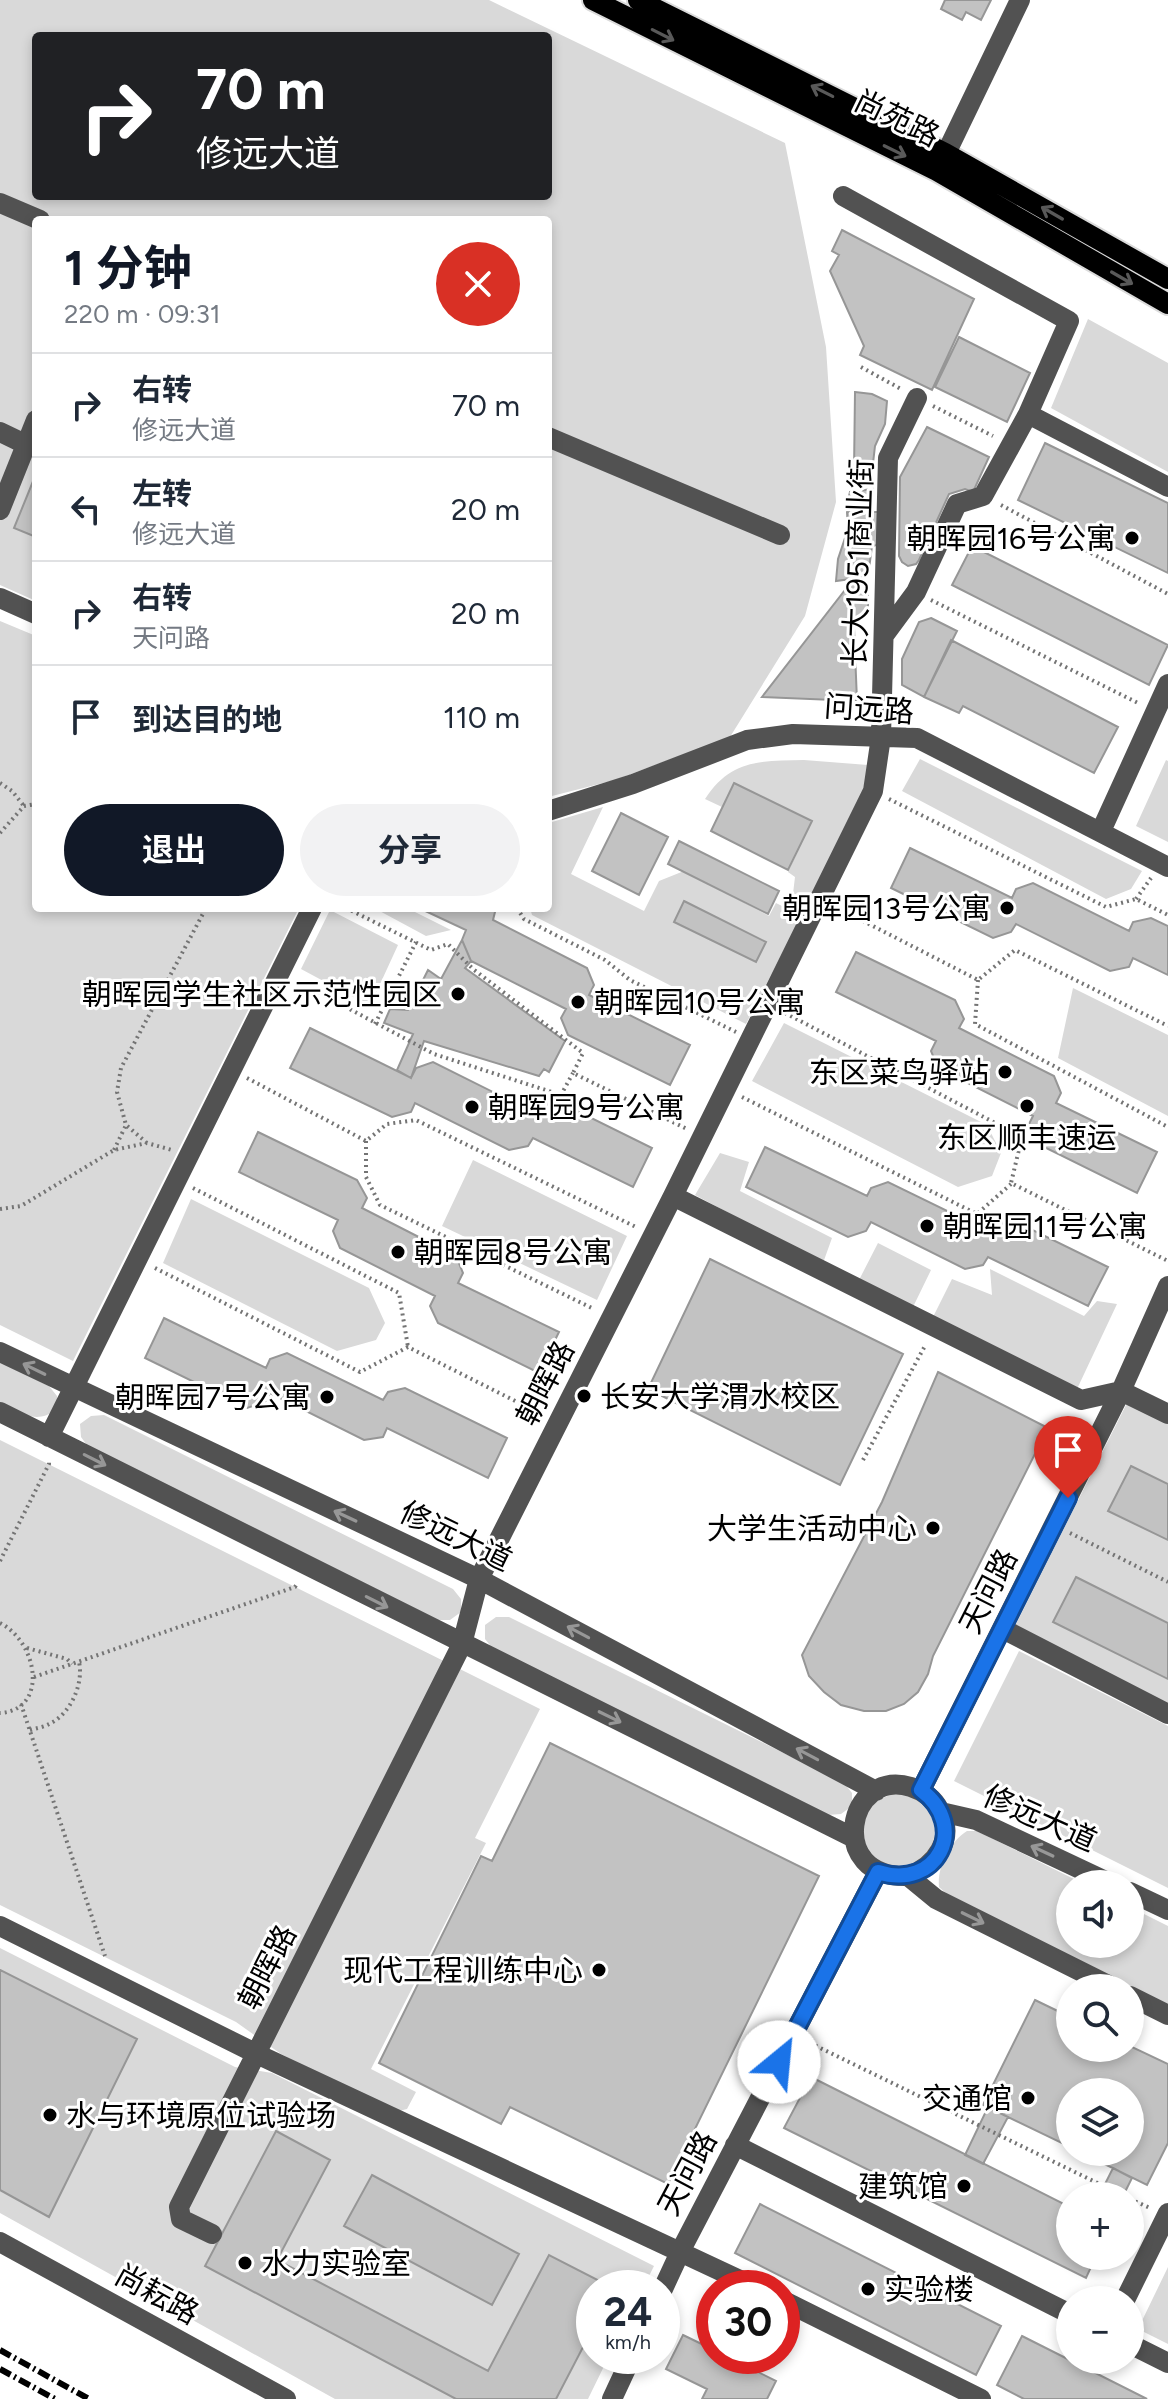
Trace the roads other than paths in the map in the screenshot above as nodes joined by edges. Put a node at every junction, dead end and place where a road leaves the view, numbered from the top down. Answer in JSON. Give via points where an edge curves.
{"nodes":[{"id":1,"x":593,"y":0,"type":"edge"},
{"id":2,"x":638,"y":0,"type":"edge"},
{"id":3,"x":1020,"y":0,"type":"edge"},
{"id":4,"x":941,"y":162,"type":"junction"},
{"id":5,"x":843,"y":196,"type":"dead end"},
{"id":6,"x":0,"y":203,"type":"edge"},
{"id":7,"x":32,"y":217,"type":"edge"},
{"id":8,"x":1168,"y":279,"type":"edge"},
{"id":9,"x":1168,"y":304,"type":"edge"},
{"id":10,"x":917,"y":398,"type":"dead end"},
{"id":11,"x":1028,"y":414,"type":"junction"},
{"id":12,"x":32,"y":429,"type":"edge"},
{"id":13,"x":0,"y":432,"type":"edge"},
{"id":14,"x":552,"y":439,"type":"edge"},
{"id":15,"x":25,"y":444,"type":"junction"},
{"id":16,"x":1168,"y":487,"type":"edge"},
{"id":17,"x":0,"y":510,"type":"edge"},
{"id":18,"x":780,"y":535,"type":"dead end"},
{"id":19,"x":0,"y":598,"type":"edge"},
{"id":20,"x":32,"y":612,"type":"edge"},
{"id":21,"x":885,"y":634,"type":"junction"},
{"id":22,"x":1168,"y":684,"type":"edge"},
{"id":23,"x":881,"y":737,"type":"junction"},
{"id":24,"x":552,"y":810,"type":"edge"},
{"id":25,"x":1101,"y":831,"type":"junction"},
{"id":26,"x":1168,"y":867,"type":"edge"},
{"id":27,"x":310,"y":912,"type":"edge"},
{"id":28,"x":673,"y":1196,"type":"junction"},
{"id":29,"x":1168,"y":1286,"type":"edge"},
{"id":30,"x":0,"y":1352,"type":"edge"},
{"id":31,"x":73,"y":1388,"type":"junction"},
{"id":32,"x":1121,"y":1391,"type":"junction"},
{"id":33,"x":0,"y":1412,"type":"edge"},
{"id":34,"x":1168,"y":1414,"type":"edge"},
{"id":35,"x":49,"y":1437,"type":"junction"},
{"id":36,"x":479,"y":1579,"type":"junction"},
{"id":37,"x":1003,"y":1629,"type":"junction"},
{"id":38,"x":462,"y":1644,"type":"junction"},
{"id":39,"x":1168,"y":1714,"type":"edge"},
{"id":40,"x":921,"y":1790,"type":"junction"},
{"id":41,"x":876,"y":1791,"type":"junction"},
{"id":42,"x":941,"y":1812,"type":"junction"},
{"id":43,"x":854,"y":1838,"type":"junction"},
{"id":44,"x":1082,"y":1870,"type":"edge"},
{"id":45,"x":878,"y":1872,"type":"junction"},
{"id":46,"x":908,"y":1876,"type":"junction"},
{"id":47,"x":1144,"y":1899,"type":"edge"},
{"id":48,"x":1168,"y":1910,"type":"edge"},
{"id":49,"x":0,"y":1926,"type":"edge"},
{"id":50,"x":1086,"y":1974,"type":"edge"},
{"id":51,"x":1144,"y":2003,"type":"edge"},
{"id":52,"x":1168,"y":2015,"type":"edge"},
{"id":53,"x":257,"y":2054,"type":"junction"},
{"id":54,"x":735,"y":2145,"type":"junction"},
{"id":55,"x":1168,"y":2213,"type":"edge"},
{"id":56,"x":212,"y":2234,"type":"dead end"},
{"id":57,"x":0,"y":2242,"type":"edge"},
{"id":58,"x":681,"y":2250,"type":"junction"},
{"id":59,"x":672,"y":2270,"type":"edge"},
{"id":60,"x":721,"y":2270,"type":"edge"},
{"id":61,"x":1132,"y":2286,"type":"edge"},
{"id":62,"x":1056,"y":2307,"type":"edge"},
{"id":63,"x":800,"y":2309,"type":"edge"},
{"id":64,"x":1144,"y":2351,"type":"edge"},
{"id":65,"x":1168,"y":2363,"type":"edge"},
{"id":66,"x":624,"y":2374,"type":"edge"},
{"id":67,"x":286,"y":2399,"type":"edge"},
{"id":68,"x":612,"y":2399,"type":"edge"},
{"id":69,"x":981,"y":2399,"type":"edge"}],
"edges":[{"from":1,"to":4,"type":"main road","name":"尚苑路","one_way":true},
{"from":4,"to":2,"type":"main road","name":"尚苑路","one_way":true},
{"from":3,"to":4,"type":"street"},
{"from":8,"to":4,"type":"main road","name":"尚苑路","one_way":true},
{"from":4,"to":9,"type":"main road","name":"尚苑路","one_way":true},
{"from":5,"to":11,"type":"street","via":[[1069,321]]},
{"from":6,"to":7,"type":"street"},
{"from":10,"to":21,"type":"street","name":"长大1951商业街","via":[[888,458]]},
{"from":11,"to":16,"type":"street"},
{"from":11,"to":21,"type":"street","via":[[983,496],[957,504],[916,592]]},
{"from":12,"to":15,"type":"street"},
{"from":13,"to":15,"type":"street"},
{"from":14,"to":18,"type":"street"},
{"from":15,"to":17,"type":"street"},
{"from":19,"to":20,"type":"street"},
{"from":21,"to":23,"type":"street","name":"长大1951商业街"},
{"from":22,"to":25,"type":"street"},
{"from":23,"to":24,"type":"street","name":"问远路","via":[[793,734],[747,740]]},
{"from":23,"to":25,"type":"street","name":"问远路","via":[[917,738]]},
{"from":23,"to":28,"type":"street","name":"朝晖路","via":[[873,791]]},
{"from":25,"to":26,"type":"street","name":"问远路"},
{"from":27,"to":31,"type":"street"},
{"from":28,"to":32,"type":"street","via":[[1081,1400]]},
{"from":28,"to":36,"type":"street","name":"朝晖路"},
{"from":29,"to":32,"type":"street","name":"天问路"},
{"from":31,"to":30,"type":"street","name":"修远大道","one_way":true},
{"from":31,"to":35,"type":"street"},
{"from":36,"to":31,"type":"street","name":"修远大道","one_way":true},
{"from":32,"to":34,"type":"street"},
{"from":32,"to":37,"type":"street","name":"天问路"},
{"from":33,"to":35,"type":"street"},
{"from":35,"to":38,"type":"street","one_way":true},
{"from":36,"to":38,"type":"street","name":"朝晖路"},
{"from":41,"to":36,"type":"street","name":"修远大道","one_way":true},
{"from":37,"to":39,"type":"street"},
{"from":37,"to":40,"type":"street","name":"天问路"},
{"from":38,"to":43,"type":"street","one_way":true},
{"from":38,"to":53,"type":"street","name":"朝晖路"},
{"from":40,"to":41,"type":"street","via":[[891,1785]]},
{"from":40,"to":42,"type":"street","name":"修远大道"},
{"from":41,"to":43,"type":"street","via":[[857,1811]]},
{"from":44,"to":42,"type":"street","name":"修远大道","one_way":true,"via":[[976,1820]]},
{"from":42,"to":46,"type":"street","name":"修远大道","via":[[945,1825],[940,1852]]},
{"from":43,"to":45,"type":"street","via":[[858,1852]]},
{"from":45,"to":46,"type":"street"},
{"from":45,"to":54,"type":"street","name":"天问路"},
{"from":46,"to":50,"type":"street","one_way":true,"via":[[936,1899]]},
{"from":47,"to":48,"type":"street"},
{"from":49,"to":53,"type":"street"},
{"from":51,"to":52,"type":"street"},
{"from":53,"to":56,"type":"street","name":"朝晖路","via":[[179,2207],[181,2219]]},
{"from":53,"to":58,"type":"street"},
{"from":54,"to":58,"type":"street","name":"天问路"},
{"from":54,"to":62,"type":"street"},
{"from":55,"to":61,"type":"street"},
{"from":57,"to":67,"type":"street","name":"尚耘路"},
{"from":58,"to":59,"type":"street","name":"天问路"},
{"from":58,"to":60,"type":"street"},
{"from":63,"to":69,"type":"street"},
{"from":64,"to":65,"type":"street"},
{"from":66,"to":68,"type":"street"}]}
